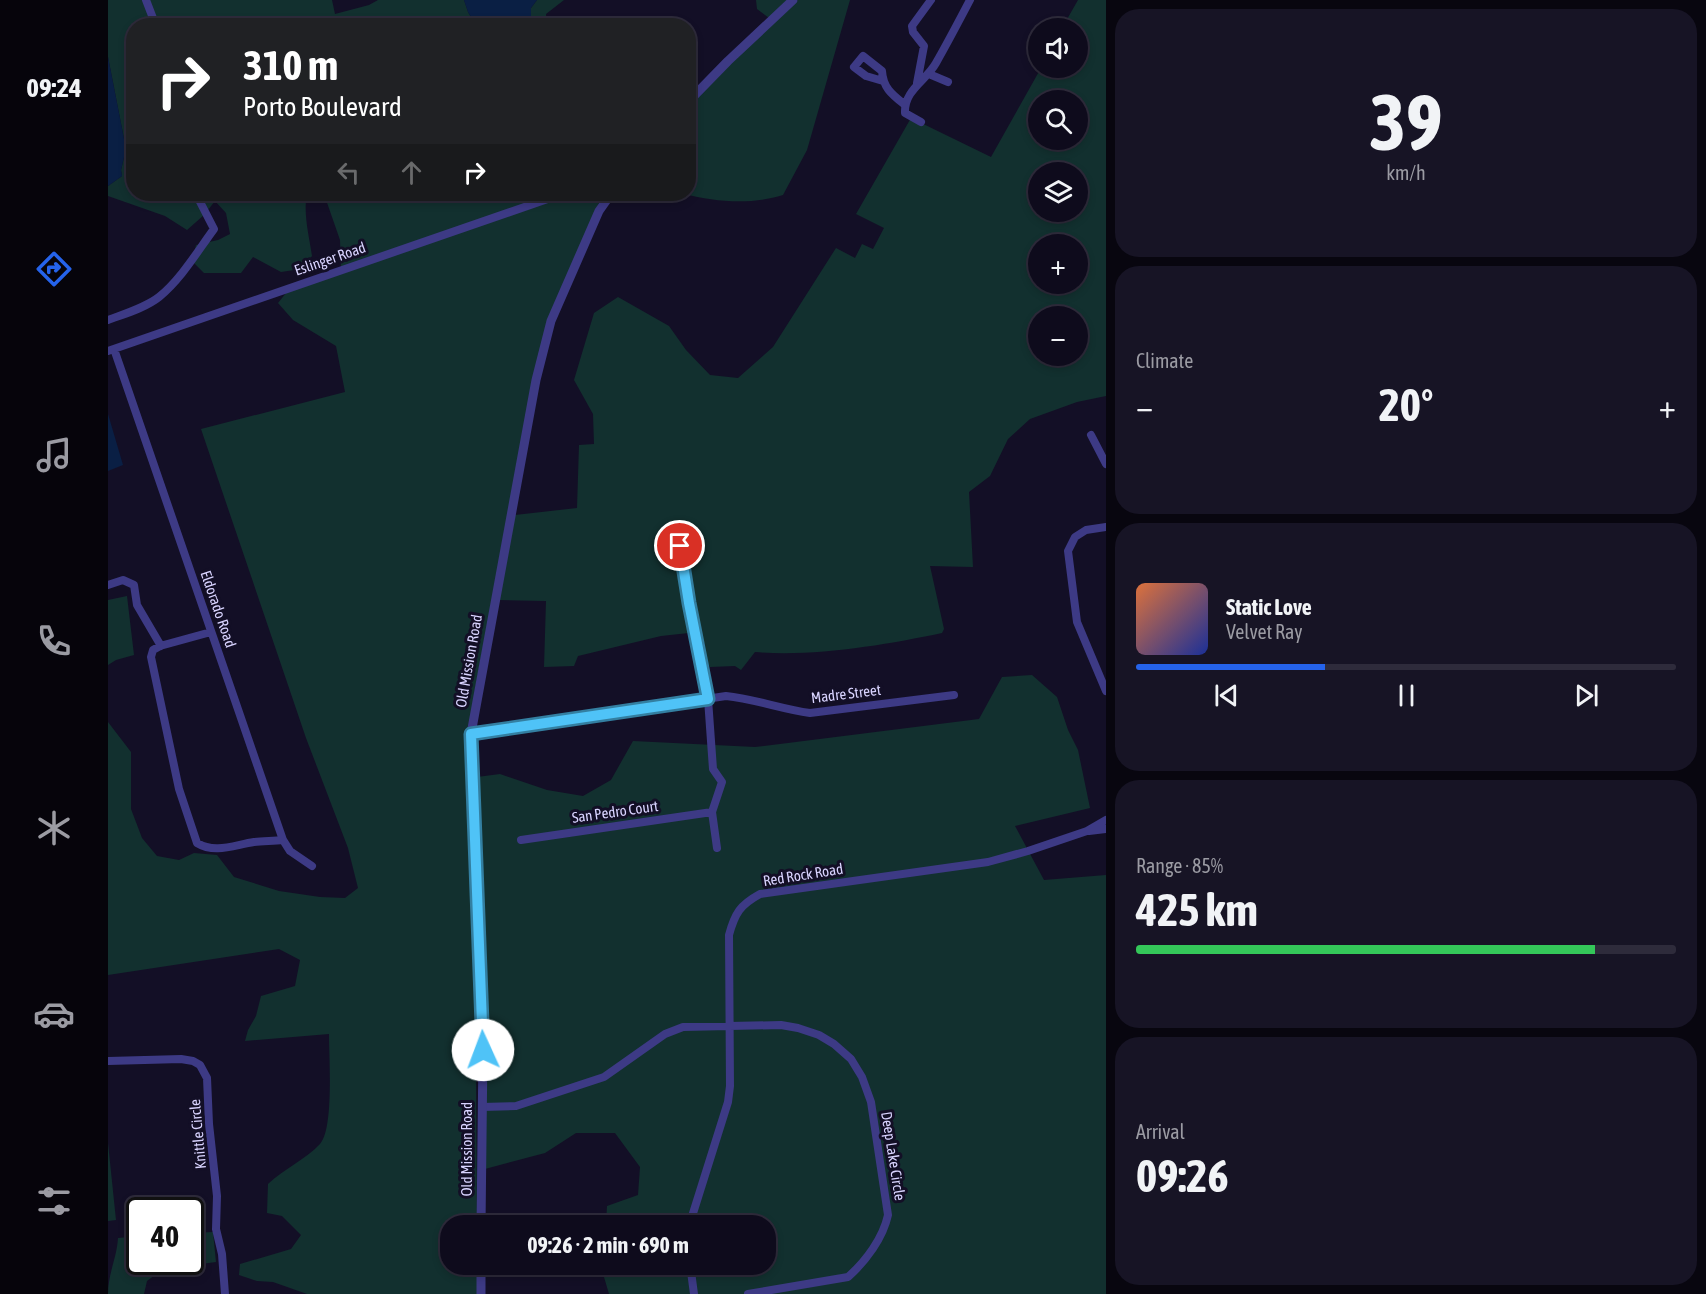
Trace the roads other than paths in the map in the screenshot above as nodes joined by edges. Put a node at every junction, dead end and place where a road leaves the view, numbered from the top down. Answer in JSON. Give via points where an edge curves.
{"nodes":[{"id":1,"x":146,"y":0,"type":"edge"},
{"id":2,"x":793,"y":0,"type":"edge"},
{"id":3,"x":931,"y":0,"type":"edge"},
{"id":4,"x":970,"y":0,"type":"edge"},
{"id":5,"x":153,"y":18,"type":"edge"},
{"id":6,"x":929,"y":74,"type":"junction"},
{"id":7,"x":883,"y":81,"type":"dead end"},
{"id":8,"x":948,"y":82,"type":"dead end"},
{"id":9,"x":917,"y":83,"type":"junction"},
{"id":10,"x":696,"y":94,"type":"edge"},
{"id":11,"x":904,"y":104,"type":"junction"},
{"id":12,"x":921,"y":122,"type":"dead end"},
{"id":13,"x":200,"y":201,"type":"edge"},
{"id":14,"x":542,"y":201,"type":"edge"},
{"id":15,"x":606,"y":201,"type":"edge"},
{"id":16,"x":108,"y":320,"type":"edge"},
{"id":17,"x":111,"y":350,"type":"edge"},
{"id":18,"x":1090,"y":435,"type":"dead end"},
{"id":19,"x":1106,"y":464,"type":"edge"},
{"id":20,"x":1106,"y":527,"type":"edge"},
{"id":21,"x":680,"y":546,"type":"dead end"},
{"id":22,"x":108,"y":585,"type":"edge"},
{"id":23,"x":212,"y":632,"type":"junction"},
{"id":24,"x":161,"y":646,"type":"junction"},
{"id":25,"x":1106,"y":691,"type":"edge"},
{"id":26,"x":954,"y":694,"type":"dead end"},
{"id":27,"x":708,"y":699,"type":"junction"},
{"id":28,"x":471,"y":734,"type":"junction"},
{"id":29,"x":712,"y":812,"type":"junction"},
{"id":30,"x":1106,"y":820,"type":"edge"},
{"id":31,"x":1106,"y":829,"type":"edge"},
{"id":32,"x":1087,"y":831,"type":"junction"},
{"id":33,"x":283,"y":840,"type":"junction"},
{"id":34,"x":521,"y":840,"type":"dead end"},
{"id":35,"x":717,"y":848,"type":"dead end"},
{"id":36,"x":312,"y":866,"type":"dead end"},
{"id":37,"x":730,"y":1026,"type":"junction"},
{"id":38,"x":108,"y":1061,"type":"edge"},
{"id":39,"x":482,"y":1107,"type":"junction"},
{"id":40,"x":481,"y":1215,"type":"edge"},
{"id":41,"x":692,"y":1215,"type":"edge"},
{"id":42,"x":481,"y":1275,"type":"edge"},
{"id":43,"x":691,"y":1275,"type":"edge"},
{"id":44,"x":225,"y":1294,"type":"edge"},
{"id":45,"x":481,"y":1294,"type":"edge"},
{"id":46,"x":694,"y":1294,"type":"edge"},
{"id":47,"x":748,"y":1294,"type":"edge"}],
"edges":[{"from":1,"to":5,"type":"street"},
{"from":2,"to":10,"type":"street"},
{"from":3,"to":9,"type":"street","via":[[912,26],[924,46]]},
{"from":4,"to":6,"type":"street"},
{"from":6,"to":8,"type":"street"},
{"from":6,"to":9,"type":"street"},
{"from":7,"to":11,"type":"street"},
{"from":9,"to":11,"type":"street"},
{"from":11,"to":12,"type":"street","via":[[904,113]]},
{"from":13,"to":16,"type":"street","via":[[214,229],[185,269],[158,298]]},
{"from":14,"to":17,"type":"street","name":"Eslinger Road"},
{"from":15,"to":28,"type":"street","name":"Old Mission Road","via":[[548,331]]},
{"from":17,"to":23,"type":"street","name":"Eldorado Road"},
{"from":18,"to":19,"type":"street"},
{"from":20,"to":25,"type":"street","via":[[1086,530],[1076,537],[1068,551],[1077,622]]},
{"from":21,"to":27,"type":"street"},
{"from":22,"to":24,"type":"street","via":[[123,580],[134,585],[138,605]]},
{"from":23,"to":24,"type":"street"},
{"from":23,"to":33,"type":"street","name":"Eldorado Road"},
{"from":24,"to":33,"type":"street","via":[[153,650],[151,657],[180,789],[197,843],[206,849],[218,849]]},
{"from":26,"to":27,"type":"street","name":"Madre Street","via":[[810,713],[742,698]]},
{"from":27,"to":28,"type":"street","name":"Madre Street"},
{"from":27,"to":29,"type":"street","via":[[713,769],[722,782]]},
{"from":28,"to":39,"type":"street","name":"Old Mission Road"},
{"from":29,"to":34,"type":"street","name":"San Pedro Court"},
{"from":29,"to":35,"type":"street"},
{"from":30,"to":32,"type":"street","name":"Red Rock Road"},
{"from":31,"to":32,"type":"street","name":"Red Rock Road"},
{"from":32,"to":37,"type":"street","name":"Red Rock Road","via":[[988,862],[760,894],[743,903],[729,935]]},
{"from":33,"to":36,"type":"street","name":"Eldorado Road","via":[[290,851]]},
{"from":37,"to":39,"type":"street","name":"Deep Lake Circle","via":[[683,1027],[665,1034],[604,1077],[516,1106]]},
{"from":37,"to":41,"type":"street","name":"Red Rock Road","via":[[728,1102]]},
{"from":37,"to":47,"type":"street","name":"Deep Lake Circle","via":[[798,1028],[819,1035],[851,1059],[871,1102],[888,1215],[884,1232],[848,1276]]},
{"from":38,"to":44,"type":"street","name":"Knittle Circle","via":[[182,1059],[193,1061],[204,1071]]},
{"from":39,"to":40,"type":"street","name":"Old Mission Road"},
{"from":42,"to":45,"type":"street"},
{"from":43,"to":46,"type":"street"}]}
